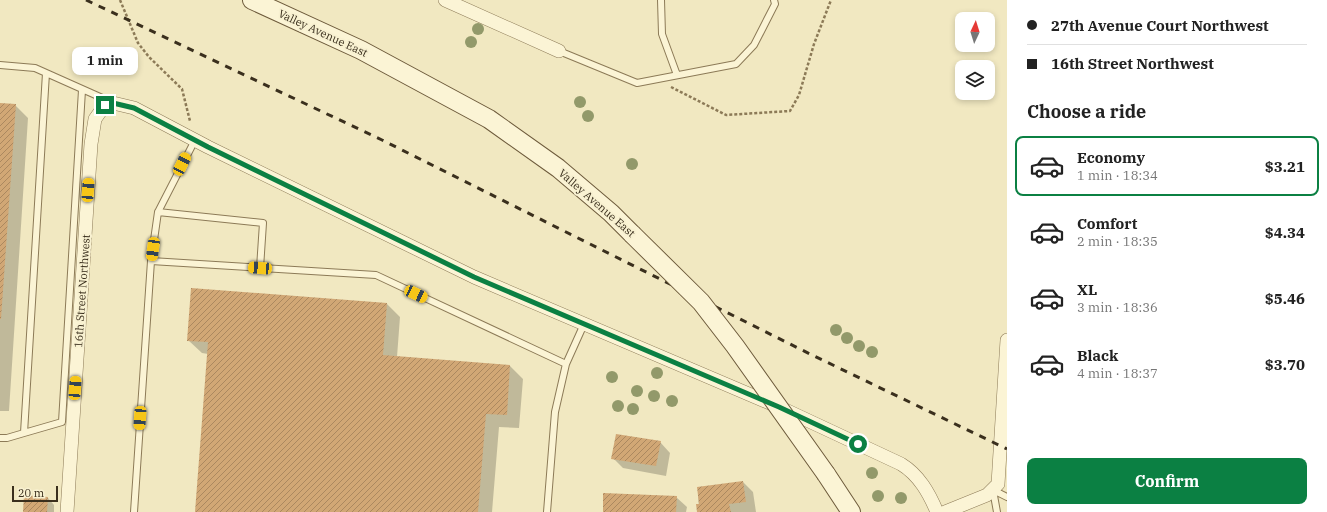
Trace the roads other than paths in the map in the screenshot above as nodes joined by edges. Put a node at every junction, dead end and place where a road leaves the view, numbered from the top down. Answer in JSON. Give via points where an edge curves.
{"nodes":[{"id":1,"x":252,"y":0,"type":"edge"},
{"id":2,"x":445,"y":0,"type":"edge"},
{"id":3,"x":662,"y":0,"type":"edge"},
{"id":4,"x":774,"y":0,"type":"edge"},
{"id":5,"x":559,"y":51,"type":"joint"},
{"id":6,"x":0,"y":64,"type":"edge"},
{"id":7,"x":46,"y":73,"type":"junction"},
{"id":8,"x":677,"y":75,"type":"junction"},
{"id":9,"x":82,"y":90,"type":"junction"},
{"id":10,"x":113,"y":103,"type":"junction"},
{"id":11,"x":194,"y":140,"type":"junction"},
{"id":12,"x":158,"y":212,"type":"junction"},
{"id":13,"x":151,"y":261,"type":"junction"},
{"id":14,"x":260,"y":268,"type":"junction"},
{"id":15,"x":584,"y":324,"type":"junction"},
{"id":16,"x":1007,"y":340,"type":"edge"},
{"id":17,"x":566,"y":364,"type":"junction"},
{"id":18,"x":24,"y":433,"type":"junction"},
{"id":19,"x":0,"y":438,"type":"edge"},
{"id":20,"x":993,"y":490,"type":"junction"},
{"id":21,"x":1007,"y":497,"type":"edge"},
{"id":22,"x":67,"y":512,"type":"edge"},
{"id":23,"x":134,"y":512,"type":"edge"},
{"id":24,"x":547,"y":512,"type":"edge"},
{"id":25,"x":851,"y":512,"type":"edge"},
{"id":26,"x":937,"y":512,"type":"edge"},
{"id":27,"x":945,"y":512,"type":"edge"},
{"id":28,"x":997,"y":512,"type":"edge"}],
"edges":[{"from":1,"to":25,"type":"main road","name":"Valley Avenue East","bridge":true,"via":[[361,50],[489,119],[558,168],[611,213],[701,302],[735,346]]},
{"from":2,"to":5,"type":"street"},
{"from":3,"to":8,"type":"lane","via":[[662,34]]},
{"from":4,"to":8,"type":"lane","via":[[775,4],[754,45],[736,64]]},
{"from":5,"to":8,"type":"lane","via":[[637,83]]},
{"from":6,"to":7,"type":"lane","via":[[35,68]]},
{"from":7,"to":9,"type":"lane"},
{"from":7,"to":18,"type":"lane"},
{"from":9,"to":10,"type":"lane"},
{"from":9,"to":18,"type":"lane","via":[[62,422]]},
{"from":10,"to":11,"type":"street","via":[[134,108]]},
{"from":10,"to":22,"type":"street","name":"16th Street Northwest","via":[[105,105],[95,119],[91,144]]},
{"from":11,"to":12,"type":"lane"},
{"from":11,"to":15,"type":"street","via":[[474,277]]},
{"from":12,"to":13,"type":"lane"},
{"from":12,"to":14,"type":"lane","via":[[263,222]]},
{"from":13,"to":14,"type":"lane"},
{"from":13,"to":23,"type":"lane"},
{"from":14,"to":17,"type":"lane","via":[[376,275]]},
{"from":15,"to":17,"type":"lane"},
{"from":15,"to":26,"type":"street","via":[[779,407],[901,464],[922,483]]},
{"from":16,"to":20,"type":"street","via":[[998,484]]},
{"from":17,"to":24,"type":"lane","via":[[555,412]]},
{"from":18,"to":19,"type":"lane"},
{"from":20,"to":21,"type":"lane"},
{"from":20,"to":27,"type":"street","via":[[974,501]]},
{"from":20,"to":28,"type":"lane"}]}
